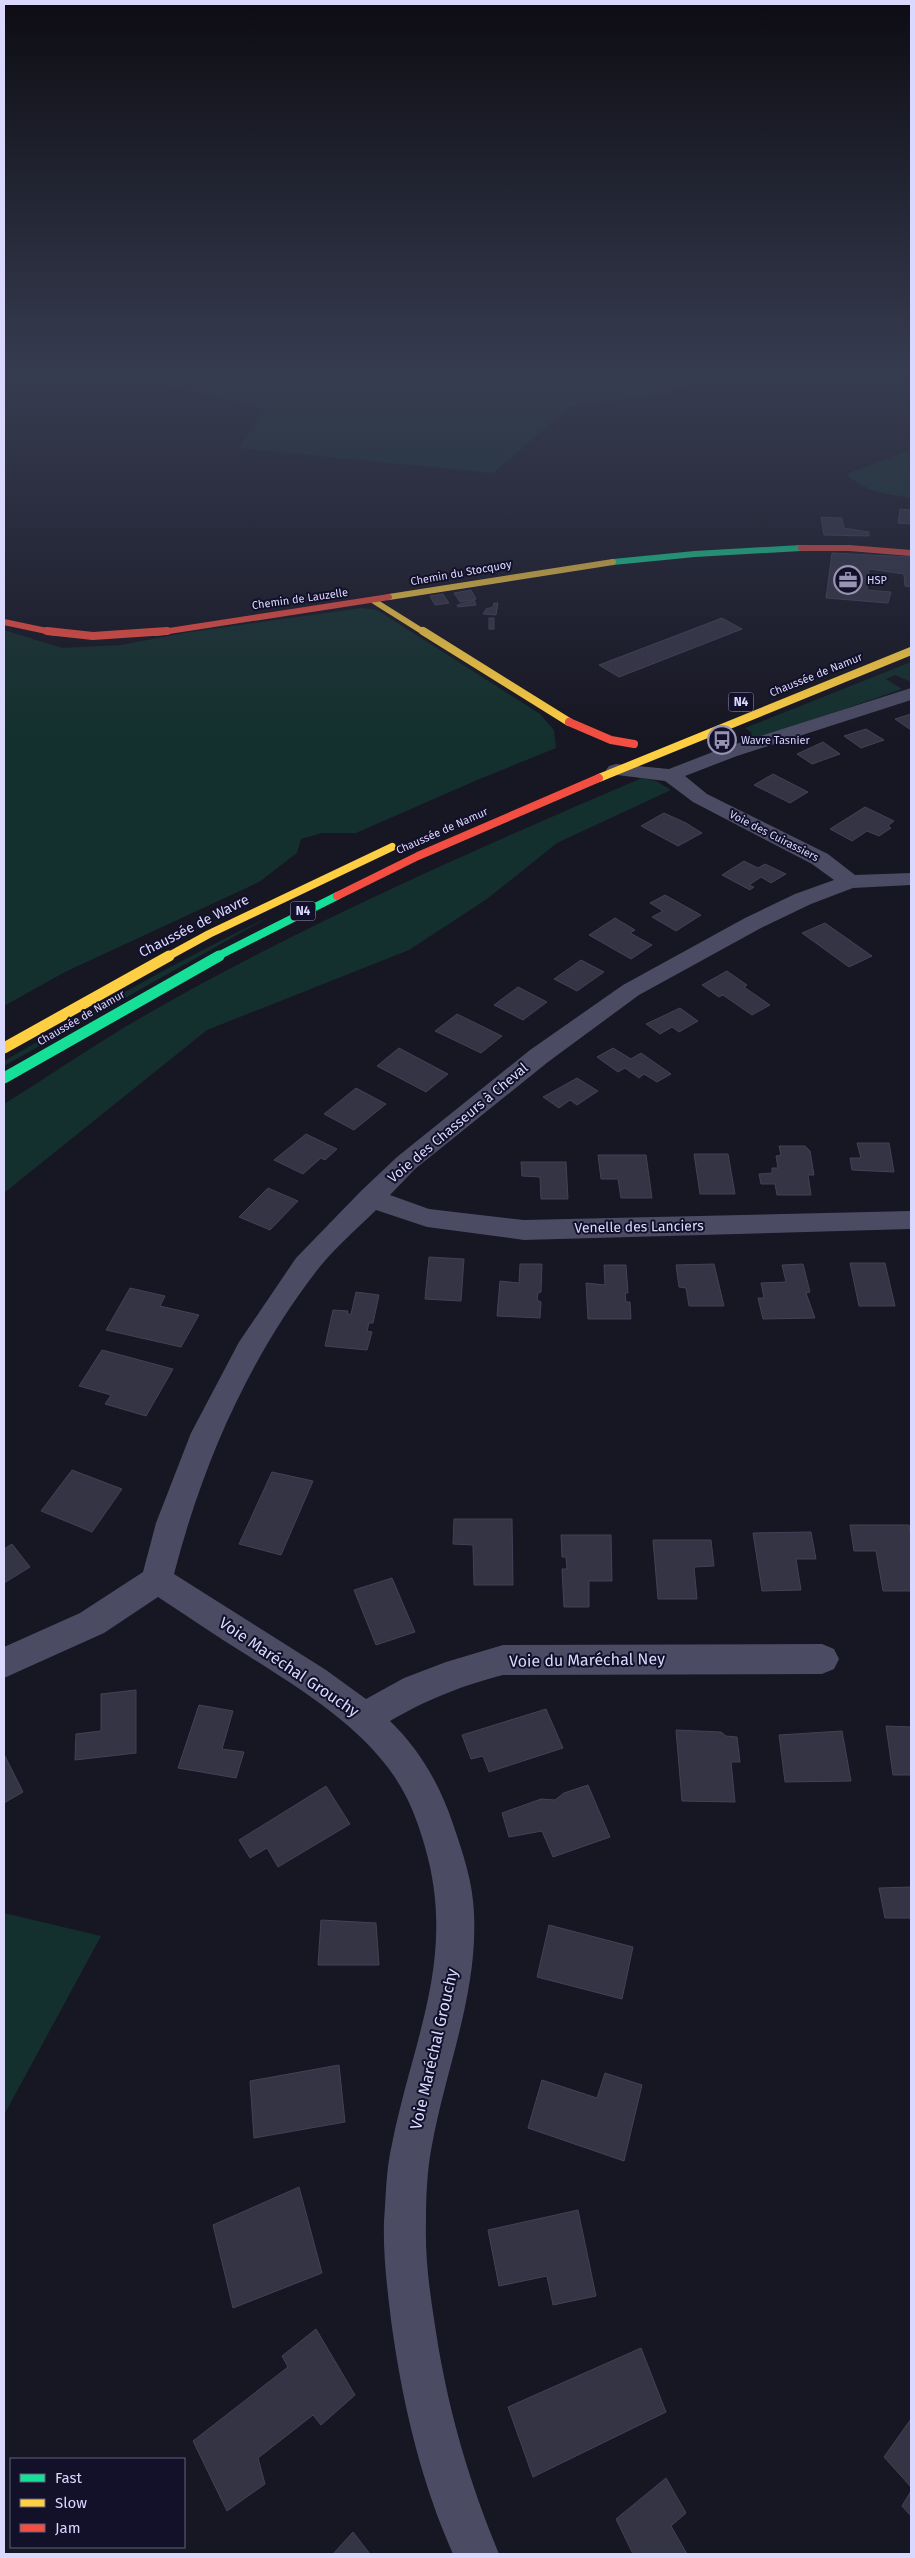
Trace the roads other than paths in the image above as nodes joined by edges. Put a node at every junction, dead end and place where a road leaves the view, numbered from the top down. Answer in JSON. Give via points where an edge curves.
{"nodes":[{"id":1,"x":911,"y":553,"type":"edge"},
{"id":2,"x":374,"y":601,"type":"junction"},
{"id":3,"x":4,"y":622,"type":"edge"},
{"id":4,"x":911,"y":651,"type":"edge"},
{"id":5,"x":911,"y":694,"type":"edge"},
{"id":6,"x":569,"y":722,"type":"junction"},
{"id":7,"x":582,"y":741,"type":"dead end"},
{"id":8,"x":667,"y":749,"type":"junction"},
{"id":9,"x":614,"y":762,"type":"junction"},
{"id":10,"x":671,"y":776,"type":"junction"},
{"id":11,"x":404,"y":842,"type":"dead end"},
{"id":12,"x":911,"y":879,"type":"edge"},
{"id":13,"x":850,"y":882,"type":"junction"},
{"id":14,"x":4,"y":1048,"type":"edge"},
{"id":15,"x":4,"y":1078,"type":"edge"},
{"id":16,"x":370,"y":1198,"type":"junction"},
{"id":17,"x":911,"y":1220,"type":"edge"},
{"id":18,"x":157,"y":1580,"type":"junction"},
{"id":19,"x":822,"y":1659,"type":"dead end"},
{"id":20,"x":4,"y":1663,"type":"edge"},
{"id":21,"x":364,"y":1718,"type":"junction"},
{"id":22,"x":476,"y":2554,"type":"edge"}],
"edges":[{"from":1,"to":2,"type":"main road","name":"Chemin du Stocquoy","via":[[831,548],[669,557],[564,568]]},
{"from":2,"to":3,"type":"main road","name":"Chemin de Lauzelle","via":[[127,637],[81,638],[40,634]]},
{"from":2,"to":6,"type":"main road"},
{"from":4,"to":8,"type":"main road","name":"Chaussée de Namur","number":"N4"},
{"from":5,"to":10,"type":"street","via":[[730,752]]},
{"from":6,"to":7,"type":"main road"},
{"from":6,"to":9,"type":"main road","name":"Chaussée de Namur","number":"N4","via":[[611,740],[639,742]]},
{"from":8,"to":9,"type":"main road","name":"Chaussée de Namur","number":"N4"},
{"from":8,"to":10,"type":"street"},
{"from":9,"to":10,"type":"street"},
{"from":9,"to":15,"type":"main road","name":"Chaussée de Namur","number":"N4","via":[[308,909],[152,992]]},
{"from":10,"to":13,"type":"street","name":"Voie des Cuirassiers","via":[[700,798],[820,859]]},
{"from":11,"to":14,"type":"main road","name":"Chaussée de Wavre","number":"N4","via":[[209,934]]},
{"from":12,"to":13,"type":"street"},
{"from":13,"to":16,"type":"street","name":"Voie des Chasseurs à Cheval","via":[[753,923],[631,990],[532,1062],[406,1163]]},
{"from":16,"to":17,"type":"street","name":"Venelle des Lanciers","via":[[427,1218],[524,1230]]},
{"from":16,"to":18,"type":"street","name":"Voie des Chasseurs à Cheval","via":[[306,1265],[249,1350],[206,1433],[172,1523]]},
{"from":18,"to":20,"type":"street","via":[[92,1623]]},
{"from":18,"to":21,"type":"street","name":"Voie Maréchal Grouchy","via":[[300,1671]]},
{"from":19,"to":21,"type":"street","name":"Voie du Maréchal Ney","via":[[503,1660],[458,1672],[416,1689]]},
{"from":21,"to":22,"type":"street","name":"Voie Maréchal Grouchy","via":[[399,1756],[422,1790],[453,1881],[456,1922],[454,1969],[413,2138],[406,2210],[407,2273],[420,2373],[437,2449],[457,2514]]}]}
